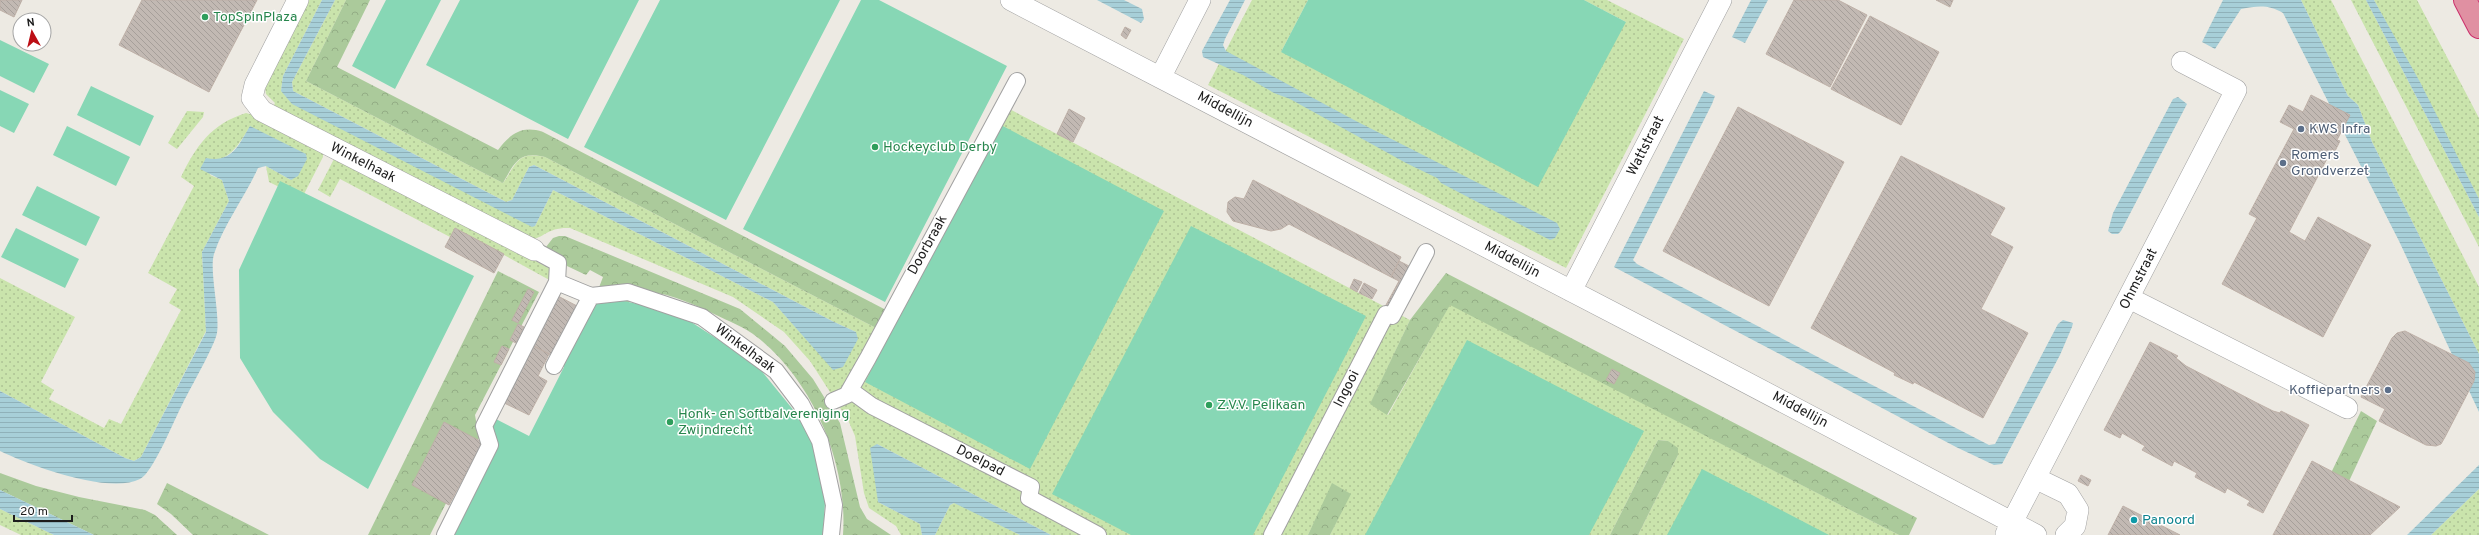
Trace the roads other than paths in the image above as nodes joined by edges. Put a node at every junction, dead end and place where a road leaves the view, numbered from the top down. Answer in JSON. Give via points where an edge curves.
{"nodes":[{"id":1,"x":298,"y":0,"type":"edge"},
{"id":2,"x":1011,"y":0,"type":"edge"},
{"id":3,"x":1200,"y":0,"type":"edge"},
{"id":4,"x":1721,"y":0,"type":"edge"},
{"id":5,"x":2465,"y":0,"type":"edge"},
{"id":6,"x":2479,"y":26,"type":"edge"},
{"id":7,"x":2182,"y":62,"type":"dead end"},
{"id":8,"x":1160,"y":76,"type":"junction"},
{"id":9,"x":1017,"y":81,"type":"dead end"},
{"id":10,"x":534,"y":250,"type":"joint"},
{"id":11,"x":1426,"y":252,"type":"dead end"},
{"id":12,"x":556,"y":282,"type":"junction"},
{"id":13,"x":1571,"y":291,"type":"junction"},
{"id":14,"x":591,"y":296,"type":"junction"},
{"id":15,"x":2129,"y":298,"type":"junction"},
{"id":16,"x":554,"y":366,"type":"dead end"},
{"id":17,"x":850,"y":390,"type":"junction"},
{"id":18,"x":833,"y":401,"type":"dead end"},
{"id":19,"x":2347,"y":408,"type":"dead end"},
{"id":20,"x":2035,"y":478,"type":"junction"},
{"id":21,"x":2009,"y":529,"type":"edge"},
{"id":22,"x":445,"y":535,"type":"edge"},
{"id":23,"x":831,"y":535,"type":"edge"},
{"id":24,"x":1098,"y":535,"type":"edge"},
{"id":25,"x":1272,"y":535,"type":"edge"},
{"id":26,"x":2036,"y":535,"type":"edge"},
{"id":27,"x":2066,"y":535,"type":"edge"}],
"edges":[{"from":1,"to":10,"type":"street","name":"Winkelhaak","via":[[255,85],[252,98],[262,111]]},
{"from":2,"to":8,"type":"street","name":"Middellijn"},
{"from":3,"to":8,"type":"street"},
{"from":4,"to":13,"type":"street","name":"Wattstraat"},
{"from":5,"to":6,"type":"highway"},
{"from":7,"to":15,"type":"street","name":"Ohmstraat","via":[[2236,90]]},
{"from":8,"to":13,"type":"street","name":"Middellijn"},
{"from":9,"to":17,"type":"street","name":"Doorbraak"},
{"from":10,"to":12,"type":"street","name":"Winkelhaak","via":[[558,263]]},
{"from":11,"to":25,"type":"street","name":"Ingooi","via":[[1392,316],[1386,314]]},
{"from":12,"to":14,"type":"street","name":"Winkelhaak"},
{"from":12,"to":22,"type":"street","name":"Winkelhaak","via":[[484,426],[490,445]]},
{"from":13,"to":21,"type":"street","name":"Middellijn"},
{"from":14,"to":16,"type":"street"},
{"from":14,"to":23,"type":"street","name":"Winkelhaak","via":[[628,292],[702,317],[776,371],[801,404],[820,441],[834,505]]},
{"from":15,"to":19,"type":"street"},
{"from":15,"to":20,"type":"street","name":"Ohmstraat"},
{"from":17,"to":18,"type":"street","name":"Doorbraak","via":[[847,395]]},
{"from":17,"to":24,"type":"street","name":"Doelpad","via":[[872,406],[1032,487],[1029,498]]},
{"from":20,"to":21,"type":"street","name":"Ohmstraat"},
{"from":20,"to":27,"type":"street","via":[[2068,494],[2078,510],[2075,526]]},
{"from":21,"to":26,"type":"street","name":"Middellijn"}]}
